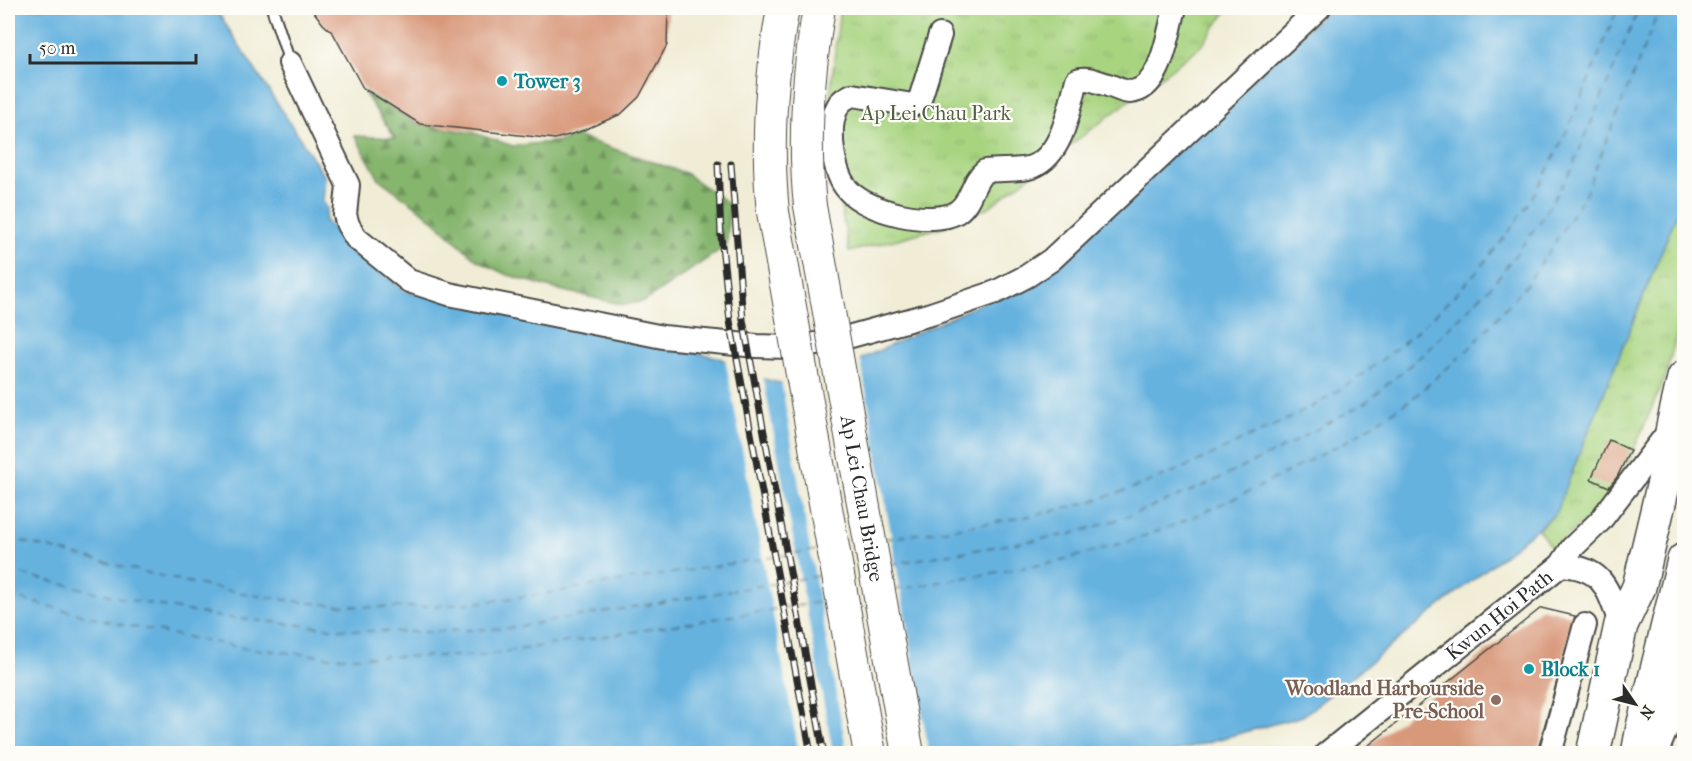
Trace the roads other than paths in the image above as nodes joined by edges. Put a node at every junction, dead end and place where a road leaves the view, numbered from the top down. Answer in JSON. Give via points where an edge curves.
{"nodes":[{"id":1,"x":272,"y":8,"type":"edge"},
{"id":2,"x":783,"y":8,"type":"edge"},
{"id":3,"x":819,"y":8,"type":"edge"},
{"id":4,"x":1175,"y":8,"type":"edge"},
{"id":5,"x":1319,"y":8,"type":"edge"},
{"id":6,"x":940,"y":35,"type":"dead end"},
{"id":7,"x":290,"y":63,"type":"joint"},
{"id":8,"x":798,"y":249,"type":"junction"},
{"id":9,"x":1684,"y":378,"type":"edge"},
{"id":10,"x":1672,"y":426,"type":"junction"},
{"id":11,"x":1684,"y":560,"type":"edge"},
{"id":12,"x":1561,"y":565,"type":"junction"},
{"id":13,"x":1585,"y":625,"type":"dead end"},
{"id":14,"x":1622,"y":625,"type":"junction"},
{"id":15,"x":1684,"y":657,"type":"edge"},
{"id":16,"x":870,"y":753,"type":"edge"},
{"id":17,"x":908,"y":753,"type":"edge"},
{"id":18,"x":1326,"y":753,"type":"edge"},
{"id":19,"x":1550,"y":753,"type":"edge"},
{"id":20,"x":1593,"y":753,"type":"edge"},
{"id":21,"x":1638,"y":753,"type":"edge"},
{"id":22,"x":1656,"y":753,"type":"edge"}],
"edges":[{"from":1,"to":7,"type":"lane"},
{"from":2,"to":8,"type":"main road","name":"Ap Lei Chau Bridge","bridge":true,"via":[[773,74],[770,180]]},
{"from":3,"to":8,"type":"main road","name":"Ap Lei Chau Bridge","bridge":true,"via":[[810,64],[807,177]]},
{"from":4,"to":6,"type":"street","via":[[1155,77],[1141,89],[1128,92],[1090,79],[1077,80],[1060,136],[1045,160],[1031,168],[985,171],[965,205],[950,215],[910,217],[874,207],[848,191],[832,145],[833,119],[843,100],[852,95],[913,105],[920,99]]},
{"from":5,"to":7,"type":"street","via":[[1051,260],[1027,276],[996,292],[932,314],[826,343],[788,347],[663,337],[449,294],[409,281],[356,238],[348,225],[348,185]]},
{"from":8,"to":16,"type":"main road","name":"Ap Lei Chau Bridge","bridge":true},
{"from":8,"to":17,"type":"main road","name":"Ap Lei Chau Bridge","bridge":true},
{"from":9,"to":10,"type":"main road"},
{"from":10,"to":12,"type":"street","name":"Kwun Hoi Path","via":[[1600,521],[1572,548]]},
{"from":10,"to":14,"type":"main road","via":[[1664,482],[1639,587]]},
{"from":11,"to":21,"type":"main road"},
{"from":12,"to":14,"type":"street","name":"Kwun Hoi Path","via":[[1578,566],[1601,580]]},
{"from":12,"to":18,"type":"street","name":"Kwun Hoi Path"},
{"from":13,"to":19,"type":"street"},
{"from":14,"to":20,"type":"main road"},
{"from":15,"to":22,"type":"street","via":[[1668,725]]}]}
